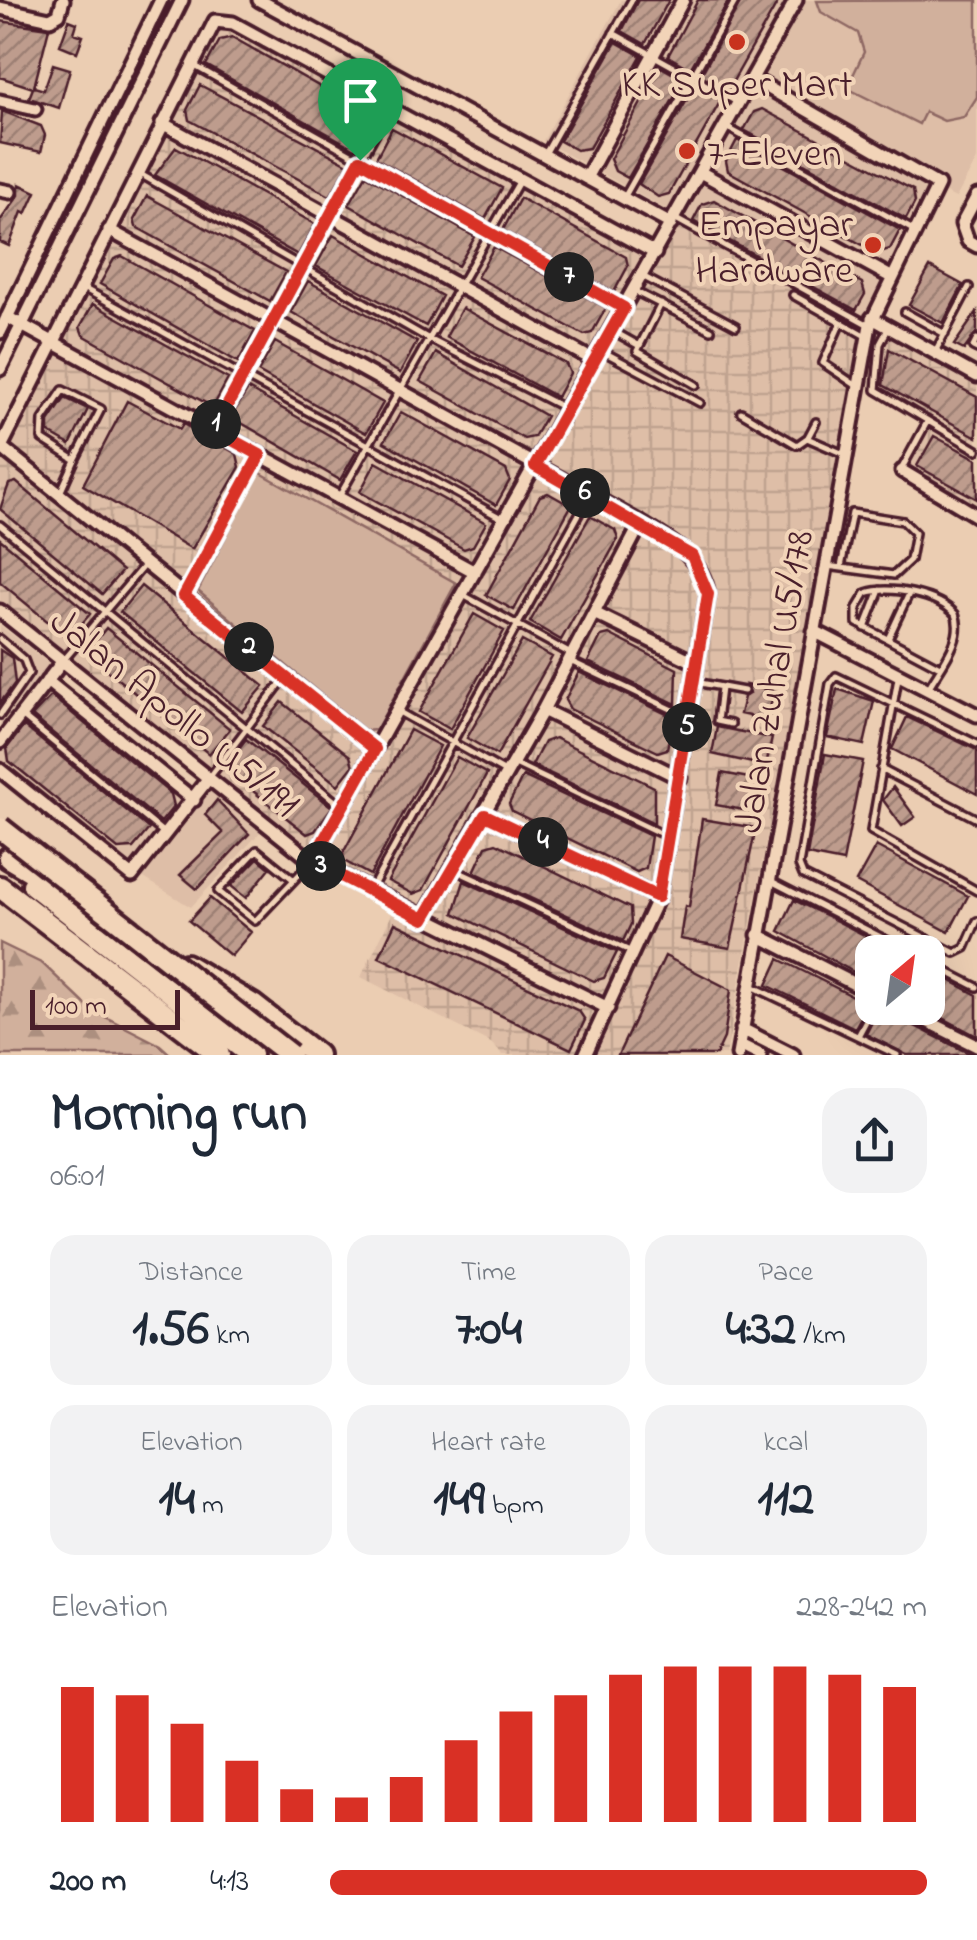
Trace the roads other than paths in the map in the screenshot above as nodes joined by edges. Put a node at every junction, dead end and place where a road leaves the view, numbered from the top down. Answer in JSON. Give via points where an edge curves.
{"nodes":[{"id":1,"x":63,"y":0,"type":"edge"},
{"id":2,"x":161,"y":0,"type":"edge"},
{"id":3,"x":182,"y":0,"type":"edge"},
{"id":4,"x":258,"y":0,"type":"edge"},
{"id":5,"x":632,"y":0,"type":"edge"},
{"id":6,"x":683,"y":0,"type":"edge"},
{"id":7,"x":736,"y":0,"type":"edge"},
{"id":8,"x":796,"y":0,"type":"edge"},
{"id":9,"x":0,"y":8,"type":"edge"},
{"id":10,"x":613,"y":33,"type":"junction"},
{"id":11,"x":653,"y":56,"type":"junction"},
{"id":12,"x":192,"y":65,"type":"junction"},
{"id":13,"x":694,"y":79,"type":"junction"},
{"id":14,"x":753,"y":79,"type":"junction"},
{"id":15,"x":0,"y":101,"type":"edge"},
{"id":16,"x":739,"y":104,"type":"junction"},
{"id":17,"x":390,"y":109,"type":"junction"},
{"id":18,"x":35,"y":110,"type":"dead end"},
{"id":19,"x":162,"y":123,"type":"junction"},
{"id":20,"x":726,"y":126,"type":"junction"},
{"id":21,"x":544,"y":156,"type":"junction"},
{"id":22,"x":360,"y":160,"type":"junction"},
{"id":23,"x":700,"y":172,"type":"junction"},
{"id":24,"x":137,"y":173,"type":"junction"},
{"id":25,"x":586,"y":178,"type":"junction"},
{"id":26,"x":520,"y":180,"type":"junction"},
{"id":27,"x":977,"y":196,"type":"edge"},
{"id":28,"x":624,"y":199,"type":"junction"},
{"id":29,"x":331,"y":216,"type":"junction"},
{"id":30,"x":673,"y":221,"type":"junction"},
{"id":31,"x":109,"y":230,"type":"junction"},
{"id":32,"x":915,"y":231,"type":"junction"},
{"id":33,"x":490,"y":232,"type":"junction"},
{"id":34,"x":973,"y":243,"type":"edge"},
{"id":35,"x":655,"y":252,"type":"junction"},
{"id":36,"x":304,"y":264,"type":"junction"},
{"id":37,"x":642,"y":275,"type":"junction"},
{"id":38,"x":891,"y":277,"type":"junction"},
{"id":39,"x":459,"y":286,"type":"junction"},
{"id":40,"x":80,"y":287,"type":"junction"},
{"id":41,"x":969,"y":287,"type":"dead end"},
{"id":42,"x":633,"y":290,"type":"junction"},
{"id":43,"x":792,"y":295,"type":"dead end"},
{"id":44,"x":661,"y":304,"type":"junction"},
{"id":45,"x":624,"y":308,"type":"junction"},
{"id":46,"x":904,"y":312,"type":"dead end"},
{"id":47,"x":8,"y":317,"type":"junction"},
{"id":48,"x":274,"y":320,"type":"junction"},
{"id":49,"x":841,"y":322,"type":"junction"},
{"id":50,"x":22,"y":325,"type":"junction"},
{"id":51,"x":736,"y":326,"type":"dead end"},
{"id":52,"x":870,"y":327,"type":"junction"},
{"id":53,"x":889,"y":327,"type":"junction"},
{"id":54,"x":610,"y":330,"type":"junction"},
{"id":55,"x":711,"y":330,"type":"dead end"},
{"id":56,"x":0,"y":332,"type":"edge"},
{"id":57,"x":945,"y":334,"type":"junction"},
{"id":58,"x":429,"y":339,"type":"junction"},
{"id":59,"x":977,"y":339,"type":"edge"},
{"id":60,"x":52,"y":342,"type":"junction"},
{"id":61,"x":639,"y":346,"type":"junction"},
{"id":62,"x":977,"y":350,"type":"edge"},
{"id":63,"x":935,"y":352,"type":"junction"},
{"id":64,"x":596,"y":355,"type":"junction"},
{"id":65,"x":0,"y":369,"type":"edge"},
{"id":66,"x":243,"y":376,"type":"junction"},
{"id":67,"x":977,"y":376,"type":"edge"},
{"id":68,"x":696,"y":384,"type":"dead end"},
{"id":69,"x":858,"y":387,"type":"junction"},
{"id":70,"x":400,"y":391,"type":"junction"},
{"id":71,"x":700,"y":402,"type":"dead end"},
{"id":72,"x":566,"y":409,"type":"junction"},
{"id":73,"x":742,"y":412,"type":"dead end"},
{"id":74,"x":816,"y":422,"type":"dead end"},
{"id":75,"x":926,"y":422,"type":"junction"},
{"id":76,"x":214,"y":430,"type":"junction"},
{"id":77,"x":807,"y":438,"type":"junction"},
{"id":78,"x":368,"y":446,"type":"junction"},
{"id":79,"x":1,"y":448,"type":"edge"},
{"id":80,"x":977,"y":450,"type":"edge"},
{"id":81,"x":260,"y":455,"type":"junction"},
{"id":82,"x":846,"y":456,"type":"junction"},
{"id":83,"x":75,"y":460,"type":"junction"},
{"id":84,"x":535,"y":466,"type":"junction"},
{"id":85,"x":902,"y":472,"type":"joint"},
{"id":86,"x":60,"y":493,"type":"junction"},
{"id":87,"x":589,"y":495,"type":"junction"},
{"id":88,"x":338,"y":498,"type":"junction"},
{"id":89,"x":977,"y":516,"type":"edge"},
{"id":90,"x":504,"y":520,"type":"junction"},
{"id":91,"x":641,"y":523,"type":"junction"},
{"id":92,"x":0,"y":525,"type":"edge"},
{"id":93,"x":145,"y":564,"type":"junction"},
{"id":94,"x":826,"y":566,"type":"junction"},
{"id":95,"x":841,"y":568,"type":"junction"},
{"id":96,"x":475,"y":572,"type":"junction"},
{"id":97,"x":880,"y":590,"type":"junction"},
{"id":98,"x":462,"y":594,"type":"junction"},
{"id":99,"x":908,"y":595,"type":"junction"},
{"id":100,"x":184,"y":596,"type":"junction"},
{"id":101,"x":0,"y":611,"type":"edge"},
{"id":102,"x":104,"y":612,"type":"junction"},
{"id":103,"x":594,"y":613,"type":"junction"},
{"id":104,"x":12,"y":622,"type":"junction"},
{"id":105,"x":518,"y":624,"type":"junction"},
{"id":106,"x":865,"y":628,"type":"junction"},
{"id":107,"x":814,"y":631,"type":"junction"},
{"id":108,"x":0,"y":638,"type":"edge"},
{"id":109,"x":888,"y":639,"type":"junction"},
{"id":110,"x":570,"y":658,"type":"junction"},
{"id":111,"x":62,"y":662,"type":"junction"},
{"id":112,"x":694,"y":662,"type":"junction"},
{"id":113,"x":940,"y":667,"type":"junction"},
{"id":114,"x":899,"y":675,"type":"junction"},
{"id":115,"x":286,"y":677,"type":"junction"},
{"id":116,"x":47,"y":681,"type":"junction"},
{"id":117,"x":692,"y":681,"type":"junction"},
{"id":118,"x":721,"y":688,"type":"junction"},
{"id":119,"x":928,"y":690,"type":"junction"},
{"id":120,"x":744,"y":691,"type":"dead end"},
{"id":121,"x":894,"y":702,"type":"junction"},
{"id":122,"x":543,"y":710,"type":"junction"},
{"id":123,"x":396,"y":711,"type":"junction"},
{"id":124,"x":977,"y":714,"type":"edge"},
{"id":125,"x":0,"y":715,"type":"edge"},
{"id":126,"x":20,"y":716,"type":"junction"},
{"id":127,"x":689,"y":717,"type":"junction"},
{"id":128,"x":731,"y":724,"type":"dead end"},
{"id":129,"x":245,"y":727,"type":"junction"},
{"id":130,"x":453,"y":741,"type":"junction"},
{"id":131,"x":0,"y":742,"type":"edge"},
{"id":132,"x":977,"y":744,"type":"edge"},
{"id":133,"x":375,"y":749,"type":"junction"},
{"id":134,"x":511,"y":768,"type":"junction"},
{"id":135,"x":882,"y":769,"type":"junction"},
{"id":136,"x":0,"y":770,"type":"edge"},
{"id":137,"x":680,"y":778,"type":"junction"},
{"id":138,"x":208,"y":779,"type":"junction"},
{"id":139,"x":194,"y":800,"type":"junction"},
{"id":140,"x":342,"y":807,"type":"junction"},
{"id":141,"x":485,"y":815,"type":"junction"},
{"id":142,"x":977,"y":819,"type":"edge"},
{"id":143,"x":0,"y":828,"type":"edge"},
{"id":144,"x":167,"y":836,"type":"junction"},
{"id":145,"x":669,"y":838,"type":"junction"},
{"id":146,"x":4,"y":859,"type":"edge"},
{"id":147,"x":312,"y":861,"type":"junction"},
{"id":148,"x":453,"y":868,"type":"junction"},
{"id":149,"x":294,"y":880,"type":"junction"},
{"id":150,"x":768,"y":880,"type":"junction"},
{"id":151,"x":0,"y":887,"type":"edge"},
{"id":152,"x":370,"y":891,"type":"junction"},
{"id":153,"x":977,"y":891,"type":"edge"},
{"id":154,"x":658,"y":897,"type":"junction"},
{"id":155,"x":424,"y":919,"type":"junction"},
{"id":156,"x":977,"y":922,"type":"edge"},
{"id":157,"x":758,"y":935,"type":"junction"},
{"id":158,"x":874,"y":935,"type":"edge"},
{"id":159,"x":632,"y":953,"type":"junction"},
{"id":160,"x":945,"y":971,"type":"edge"},
{"id":161,"x":855,"y":984,"type":"edge"},
{"id":162,"x":749,"y":985,"type":"junction"},
{"id":163,"x":977,"y":987,"type":"edge"},
{"id":164,"x":608,"y":1008,"type":"junction"},
{"id":165,"x":864,"y":1025,"type":"edge"},
{"id":166,"x":934,"y":1025,"type":"edge"},
{"id":167,"x":742,"y":1029,"type":"junction"},
{"id":168,"x":858,"y":1036,"type":"junction"},
{"id":169,"x":977,"y":1046,"type":"edge"},
{"id":170,"x":739,"y":1050,"type":"edge"},
{"id":171,"x":219,"y":1055,"type":"edge"},
{"id":172,"x":252,"y":1055,"type":"edge"},
{"id":173,"x":290,"y":1055,"type":"edge"},
{"id":174,"x":317,"y":1055,"type":"edge"},
{"id":175,"x":585,"y":1055,"type":"edge"},
{"id":176,"x":760,"y":1055,"type":"edge"},
{"id":177,"x":793,"y":1055,"type":"edge"},
{"id":178,"x":897,"y":1055,"type":"edge"}],
"edges":[{"from":1,"to":9,"type":"street","via":[[50,19]]},
{"from":2,"to":47,"type":"street"},
{"from":3,"to":50,"type":"street"},
{"from":4,"to":21,"type":"street"},
{"from":5,"to":10,"type":"lane"},
{"from":6,"to":11,"type":"street"},
{"from":7,"to":13,"type":"lane"},
{"from":8,"to":14,"type":"street"},
{"from":10,"to":11,"type":"lane"},
{"from":10,"to":21,"type":"lane"},
{"from":11,"to":13,"type":"lane"},
{"from":11,"to":25,"type":"street"},
{"from":12,"to":17,"type":"street","via":[[220,20]]},
{"from":12,"to":19,"type":"street"},
{"from":12,"to":22,"type":"lane"},
{"from":13,"to":16,"type":"lane"},
{"from":13,"to":28,"type":"lane"},
{"from":14,"to":16,"type":"street"},
{"from":14,"to":32,"type":"street","name":"Jalan Zuhal U5/178","via":[[936,183]]},
{"from":15,"to":18,"type":"street"},
{"from":16,"to":20,"type":"street"},
{"from":17,"to":22,"type":"lane"},
{"from":17,"to":26,"type":"street"},
{"from":19,"to":24,"type":"street"},
{"from":19,"to":29,"type":"street"},
{"from":20,"to":23,"type":"street"},
{"from":20,"to":32,"type":"lane"},
{"from":21,"to":25,"type":"street"},
{"from":22,"to":29,"type":"lane"},
{"from":22,"to":33,"type":"lane"},
{"from":23,"to":30,"type":"street"},
{"from":23,"to":38,"type":"street"},
{"from":24,"to":31,"type":"street"},
{"from":24,"to":36,"type":"lane"},
{"from":25,"to":28,"type":"street"},
{"from":26,"to":33,"type":"lane"},
{"from":26,"to":35,"type":"street"},
{"from":27,"to":34,"type":"street","via":[[962,224]]},
{"from":28,"to":30,"type":"street"},
{"from":29,"to":36,"type":"lane"},
{"from":29,"to":39,"type":"street"},
{"from":30,"to":35,"type":"street"},
{"from":30,"to":52,"type":"lane"},
{"from":31,"to":40,"type":"street"},
{"from":31,"to":48,"type":"street"},
{"from":32,"to":38,"type":"street","name":"Jalan Zuhal U5/178"},
{"from":33,"to":39,"type":"lane"},
{"from":33,"to":45,"type":"lane"},
{"from":35,"to":37,"type":"street"},
{"from":36,"to":48,"type":"lane"},
{"from":36,"to":58,"type":"lane"},
{"from":37,"to":42,"type":"street"},
{"from":37,"to":51,"type":"lane"},
{"from":38,"to":52,"type":"street","name":"Jalan Zuhal U5/178"},
{"from":39,"to":58,"type":"lane"},
{"from":39,"to":64,"type":"street"},
{"from":40,"to":60,"type":"street"},
{"from":40,"to":66,"type":"lane"},
{"from":41,"to":57,"type":"lane"},
{"from":42,"to":44,"type":"lane"},
{"from":42,"to":45,"type":"street"},
{"from":43,"to":49,"type":"lane"},
{"from":44,"to":55,"type":"lane"},
{"from":44,"to":61,"type":"lane"},
{"from":45,"to":54,"type":"street"},
{"from":46,"to":57,"type":"lane"},
{"from":47,"to":50,"type":"street"},
{"from":47,"to":56,"type":"street"},
{"from":48,"to":66,"type":"lane"},
{"from":48,"to":70,"type":"street"},
{"from":49,"to":52,"type":"lane"},
{"from":49,"to":69,"type":"lane","via":[[823,364]]},
{"from":50,"to":60,"type":"street"},
{"from":50,"to":65,"type":"street"},
{"from":52,"to":53,"type":"street"},
{"from":52,"to":69,"type":"street","name":"Jalan Zuhal U5/178"},
{"from":53,"to":63,"type":"street"},
{"from":53,"to":75,"type":"lane","via":[[880,344],[876,390]]},
{"from":54,"to":61,"type":"lane"},
{"from":54,"to":64,"type":"street"},
{"from":57,"to":63,"type":"lane"},
{"from":58,"to":70,"type":"lane"},
{"from":58,"to":72,"type":"lane"},
{"from":59,"to":62,"type":"lane"},
{"from":60,"to":76,"type":"street"},
{"from":60,"to":79,"type":"street"},
{"from":61,"to":68,"type":"lane"},
{"from":63,"to":67,"type":"street"},
{"from":64,"to":71,"type":"lane"},
{"from":64,"to":72,"type":"street"},
{"from":66,"to":76,"type":"lane"},
{"from":66,"to":78,"type":"lane"},
{"from":69,"to":82,"type":"street","name":"Jalan Zuhal U5/178"},
{"from":70,"to":78,"type":"lane"},
{"from":70,"to":84,"type":"street"},
{"from":72,"to":84,"type":"street"},
{"from":73,"to":77,"type":"lane","via":[[797,445]]},
{"from":74,"to":77,"type":"lane"},
{"from":75,"to":80,"type":"lane"},
{"from":75,"to":85,"type":"lane"},
{"from":76,"to":81,"type":"street"},
{"from":77,"to":82,"type":"lane"},
{"from":78,"to":88,"type":"lane"},
{"from":78,"to":90,"type":"lane"},
{"from":79,"to":86,"type":"street"},
{"from":81,"to":88,"type":"street"},
{"from":81,"to":100,"type":"lane"},
{"from":82,"to":94,"type":"street","name":"Jalan Zuhal U5/178"},
{"from":83,"to":83,"type":"lane","via":[[102,409],[63,390],[44,420],[42,439]]},
{"from":83,"to":86,"type":"lane"},
{"from":84,"to":87,"type":"street"},
{"from":84,"to":90,"type":"street"},
{"from":85,"to":89,"type":"street"},
{"from":86,"to":93,"type":"street"},
{"from":87,"to":91,"type":"street"},
{"from":87,"to":105,"type":"lane"},
{"from":88,"to":96,"type":"street"},
{"from":90,"to":96,"type":"street"},
{"from":91,"to":103,"type":"street"},
{"from":91,"to":112,"type":"street","via":[[692,556],[704,578],[708,594]]},
{"from":92,"to":102,"type":"lane"},
{"from":93,"to":100,"type":"street"},
{"from":93,"to":102,"type":"lane"},
{"from":94,"to":95,"type":"lane"},
{"from":94,"to":107,"type":"street","name":"Jalan Zuhal U5/178"},
{"from":95,"to":95,"type":"lane","via":[[894,575],[910,560],[914,534],[903,521],[852,513]]},
{"from":96,"to":98,"type":"street"},
{"from":97,"to":99,"type":"lane"},
{"from":97,"to":106,"type":"lane"},
{"from":97,"to":106,"type":"lane","via":[[866,593],[857,608],[855,620]]},
{"from":98,"to":105,"type":"lane"},
{"from":98,"to":123,"type":"street"},
{"from":99,"to":109,"type":"lane"},
{"from":99,"to":113,"type":"lane","via":[[946,604],[958,619],[957,636]]},
{"from":100,"to":115,"type":"street"},
{"from":101,"to":104,"type":"street","name":"Jalan Apollo U5/191"},
{"from":102,"to":111,"type":"lane"},
{"from":102,"to":129,"type":"lane"},
{"from":103,"to":110,"type":"street"},
{"from":103,"to":112,"type":"street"},
{"from":104,"to":108,"type":"lane"},
{"from":104,"to":111,"type":"street","name":"Jalan Apollo U5/191"},
{"from":105,"to":110,"type":"lane"},
{"from":105,"to":130,"type":"lane"},
{"from":106,"to":109,"type":"lane"},
{"from":107,"to":114,"type":"street"},
{"from":107,"to":150,"type":"street","name":"Jalan Zuhal U5/178"},
{"from":108,"to":125,"type":"lane","via":[[29,673]]},
{"from":109,"to":113,"type":"lane"},
{"from":110,"to":122,"type":"street"},
{"from":110,"to":127,"type":"lane"},
{"from":111,"to":116,"type":"street"},
{"from":111,"to":138,"type":"street","name":"Jalan Apollo U5/191"},
{"from":112,"to":117,"type":"street"},
{"from":113,"to":119,"type":"lane"},
{"from":114,"to":119,"type":"street"},
{"from":114,"to":121,"type":"lane"},
{"from":115,"to":129,"type":"lane"},
{"from":115,"to":133,"type":"street"},
{"from":116,"to":126,"type":"street"},
{"from":116,"to":139,"type":"street"},
{"from":117,"to":118,"type":"lane"},
{"from":117,"to":127,"type":"street"},
{"from":118,"to":120,"type":"lane"},
{"from":118,"to":128,"type":"lane","via":[[717,721]]},
{"from":119,"to":124,"type":"street"},
{"from":121,"to":132,"type":"lane"},
{"from":121,"to":135,"type":"lane"},
{"from":121,"to":156,"type":"lane","via":[[840,676],[830,684],[800,870],[955,953],[965,948]]},
{"from":122,"to":134,"type":"street"},
{"from":122,"to":137,"type":"street"},
{"from":123,"to":130,"type":"lane"},
{"from":123,"to":133,"type":"street"},
{"from":126,"to":131,"type":"street"},
{"from":126,"to":144,"type":"lane"},
{"from":127,"to":137,"type":"street"},
{"from":129,"to":138,"type":"lane"},
{"from":129,"to":140,"type":"lane"},
{"from":130,"to":134,"type":"lane"},
{"from":130,"to":152,"type":"lane"},
{"from":133,"to":140,"type":"street"},
{"from":134,"to":141,"type":"street"},
{"from":134,"to":145,"type":"lane"},
{"from":135,"to":142,"type":"lane"},
{"from":135,"to":153,"type":"lane","via":[[872,834]]},
{"from":136,"to":144,"type":"street","via":[[132,876]]},
{"from":137,"to":145,"type":"street"},
{"from":138,"to":139,"type":"street"},
{"from":138,"to":147,"type":"street","name":"Jalan Apollo U5/191"},
{"from":139,"to":144,"type":"street"},
{"from":140,"to":147,"type":"street"},
{"from":141,"to":148,"type":"street"},
{"from":141,"to":154,"type":"street"},
{"from":143,"to":173,"type":"highway","bridge":true},
{"from":145,"to":154,"type":"street"},
{"from":146,"to":172,"type":"highway"},
{"from":146,"to":174,"type":"highway","via":[[252,1005]]},
{"from":147,"to":149,"type":"lane"},
{"from":147,"to":152,"type":"street","name":"Jalan Apollo U5/191"},
{"from":148,"to":155,"type":"street"},
{"from":148,"to":159,"type":"lane"},
{"from":149,"to":149,"type":"lane","via":[[257,850],[218,891],[255,921]]},
{"from":150,"to":157,"type":"street","name":"Jalan Zuhal U5/178"},
{"from":150,"to":158,"type":"lane"},
{"from":151,"to":171,"type":"highway"},
{"from":152,"to":155,"type":"street","name":"Jalan Apollo U5/191"},
{"from":154,"to":159,"type":"street"},
{"from":155,"to":164,"type":"street","name":"Jalan Apollo U5/191"},
{"from":157,"to":161,"type":"street"},
{"from":157,"to":162,"type":"street","name":"Jalan Zuhal U5/178"},
{"from":159,"to":164,"type":"street"},
{"from":160,"to":163,"type":"lane"},
{"from":162,"to":167,"type":"street","name":"Jalan Zuhal U5/178"},
{"from":162,"to":168,"type":"lane"},
{"from":164,"to":175,"type":"street"},
{"from":165,"to":168,"type":"lane"},
{"from":166,"to":169,"type":"street"},
{"from":167,"to":170,"type":"street","name":"Jalan Zuhal U5/178"},
{"from":167,"to":177,"type":"street"},
{"from":168,"to":178,"type":"lane"},
{"from":170,"to":176,"type":"street"}]}
